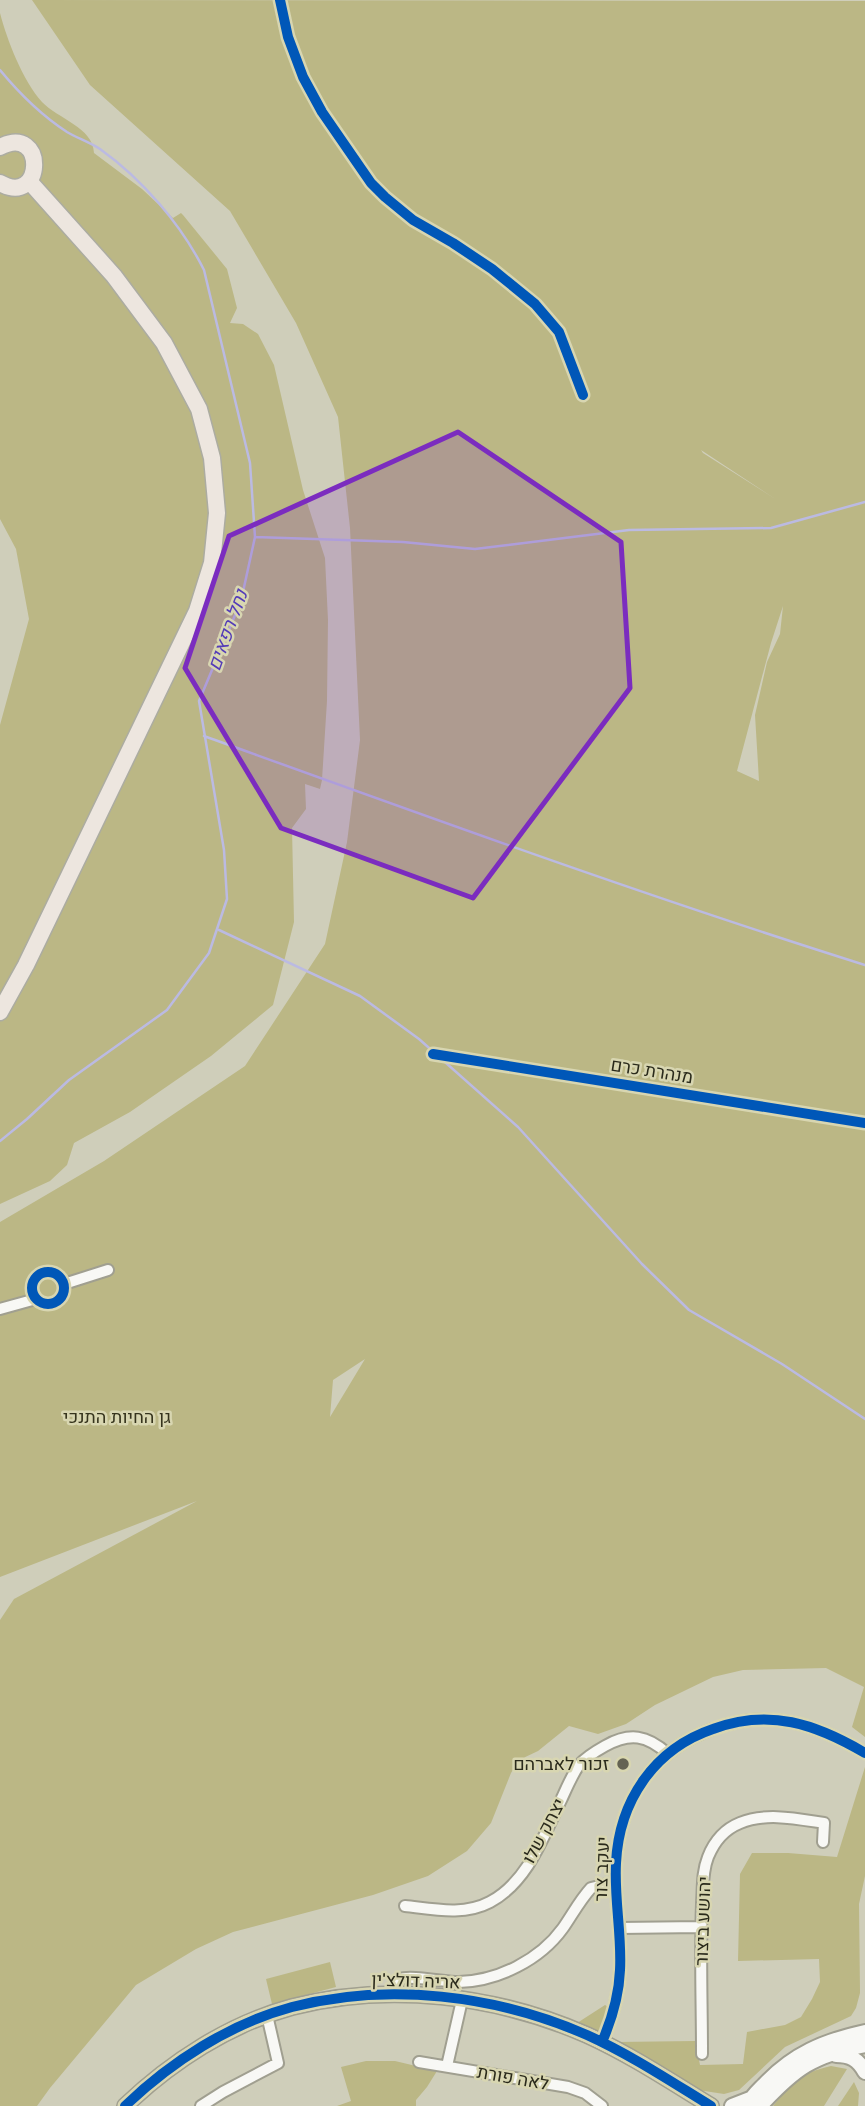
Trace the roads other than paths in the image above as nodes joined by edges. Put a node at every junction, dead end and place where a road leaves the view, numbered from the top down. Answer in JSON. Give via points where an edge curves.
{"nodes":[{"id":1,"x":280,"y":0,"type":"edge"},
{"id":2,"x":0,"y":147,"type":"edge"},
{"id":3,"x":29,"y":181,"type":"junction"},
{"id":4,"x":0,"y":183,"type":"edge"},
{"id":5,"x":583,"y":394,"type":"dead end"},
{"id":6,"x":0,"y":1012,"type":"edge"},
{"id":7,"x":108,"y":1270,"type":"dead end"},
{"id":8,"x":64,"y":1284,"type":"junction"},
{"id":9,"x":34,"y":1295,"type":"junction"},
{"id":10,"x":0,"y":1308,"type":"edge"},
{"id":11,"x":865,"y":1753,"type":"edge"},
{"id":12,"x":668,"y":1754,"type":"junction"},
{"id":13,"x":823,"y":1842,"type":"dead end"},
{"id":14,"x":616,"y":1882,"type":"junction"},
{"id":15,"x":405,"y":1906,"type":"dead end"},
{"id":16,"x":701,"y":1927,"type":"junction"},
{"id":17,"x":619,"y":1928,"type":"junction"},
{"id":18,"x":393,"y":1994,"type":"junction"},
{"id":19,"x":462,"y":2000,"type":"junction"},
{"id":20,"x":267,"y":2015,"type":"junction"},
{"id":21,"x":865,"y":2032,"type":"edge"},
{"id":22,"x":602,"y":2042,"type":"junction"},
{"id":23,"x":865,"y":2045,"type":"edge"},
{"id":24,"x":702,"y":2054,"type":"dead end"},
{"id":25,"x":824,"y":2056,"type":"junction"},
{"id":26,"x":419,"y":2062,"type":"dead end"},
{"id":27,"x":447,"y":2066,"type":"junction"},
{"id":28,"x":865,"y":2072,"type":"edge"},
{"id":29,"x":753,"y":2104,"type":"edge"},
{"id":30,"x":125,"y":2106,"type":"edge"},
{"id":31,"x":201,"y":2106,"type":"edge"},
{"id":32,"x":602,"y":2106,"type":"edge"},
{"id":33,"x":711,"y":2106,"type":"edge"},
{"id":34,"x":732,"y":2106,"type":"edge"}],
"edges":[{"from":1,"to":5,"type":"street","via":[[303,77],[321,112],[371,183],[413,220],[492,269],[536,304],[559,332]]},
{"from":2,"to":3,"type":"main road","via":[[20,144],[31,152],[35,170]]},
{"from":3,"to":4,"type":"main road","via":[[17,187]]},
{"from":3,"to":6,"type":"main road","via":[[114,276],[164,343],[199,409],[212,458],[217,513],[212,563],[197,611]]},
{"from":7,"to":8,"type":"street"},
{"from":8,"to":9,"type":"street","via":[[55,1303],[45,1304]]},
{"from":8,"to":9,"type":"street","via":[[58,1275],[42,1273],[34,1280]]},
{"from":9,"to":10,"type":"street"},
{"from":11,"to":12,"type":"street","name":"יעקב צור","via":[[821,1730],[773,1719],[726,1724]]},
{"from":12,"to":14,"type":"street","name":"יעקב צור","via":[[645,1776],[628,1808],[617,1847]]},
{"from":12,"to":15,"type":"street","name":"יצחק שלו","via":[[639,1737],[625,1737],[596,1751],[575,1772],[519,1877],[488,1903],[449,1911]]},
{"from":13,"to":16,"type":"street","name":"יהושע ביצור","via":[[824,1823],[790,1818],[759,1818],[724,1832],[713,1845],[704,1870]]},
{"from":14,"to":17,"type":"street","name":"יעקב צור"},
{"from":14,"to":18,"type":"street","via":[[591,1888],[550,1944],[524,1963],[462,1982],[406,1976]]},
{"from":16,"to":17,"type":"street"},
{"from":16,"to":24,"type":"street","name":"יהושע ביצור"},
{"from":17,"to":22,"type":"street","name":"יעקב צור","via":[[618,1990]]},
{"from":18,"to":19,"type":"street","name":"אריה דולצ'ין"},
{"from":18,"to":20,"type":"street","name":"אריה דולצ'ין","via":[[322,2001]]},
{"from":19,"to":22,"type":"street","name":"אריה דולצ'ין","via":[[534,2016]]},
{"from":19,"to":27,"type":"street"},
{"from":20,"to":30,"type":"street","name":"אריה דולצ'ין","via":[[170,2066]]},
{"from":20,"to":31,"type":"street","via":[[278,2063]]},
{"from":21,"to":29,"type":"street","via":[[797,2056]]},
{"from":22,"to":33,"type":"street","name":"אריה דולצ'ין"},
{"from":23,"to":25,"type":"street"},
{"from":25,"to":28,"type":"street","via":[[851,2057]]},
{"from":25,"to":29,"type":"street","via":[[803,2065]]},
{"from":26,"to":27,"type":"street","name":"לאה פורת"},
{"from":27,"to":32,"type":"street","name":"לאה פורת","via":[[568,2087]]},
{"from":29,"to":34,"type":"street"}]}
